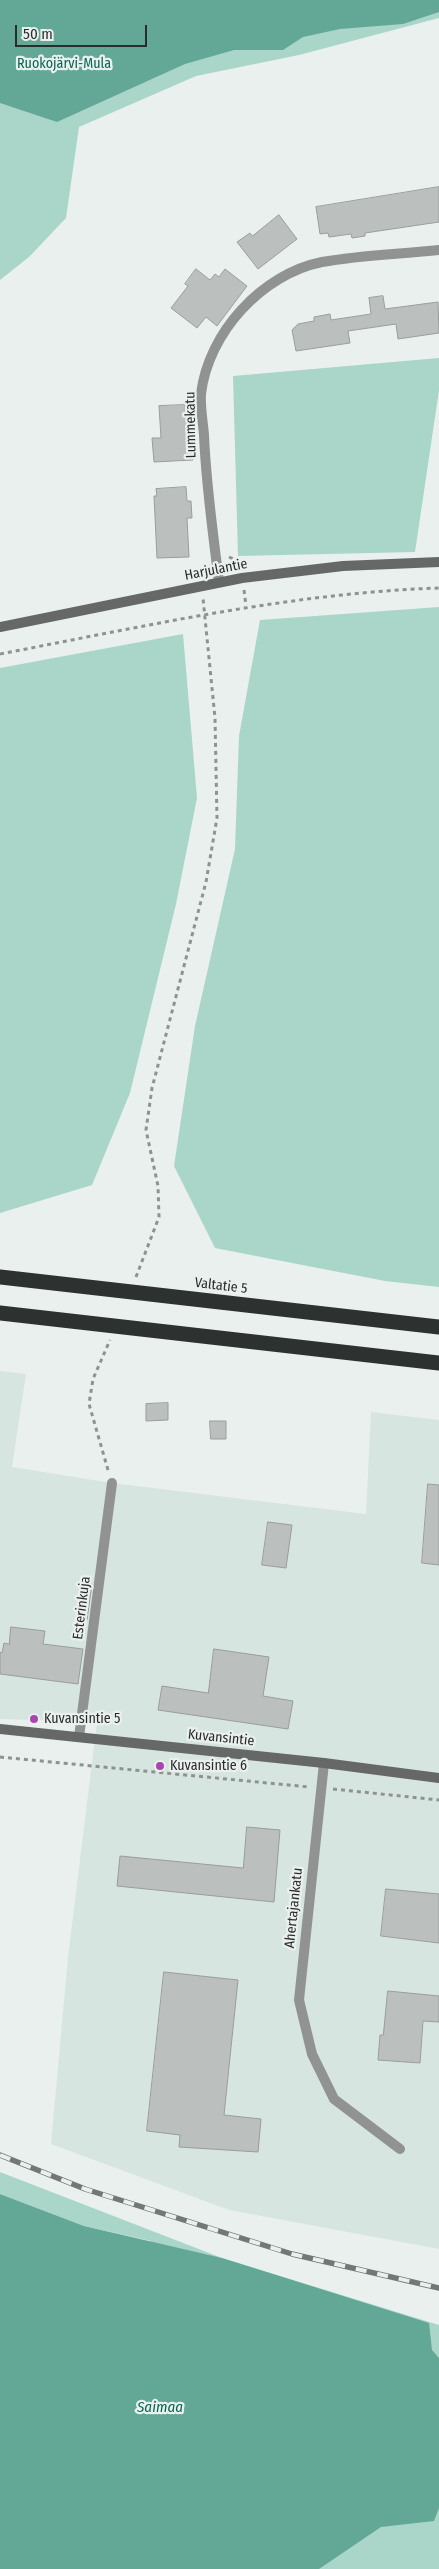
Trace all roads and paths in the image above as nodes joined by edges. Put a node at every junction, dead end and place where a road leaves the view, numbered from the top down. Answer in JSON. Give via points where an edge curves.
{"nodes":[{"id":1,"x":439,"y":250,"type":"edge"},
{"id":2,"x":439,"y":562,"type":"edge"},
{"id":3,"x":220,"y":582,"type":"junction"},
{"id":4,"x":201,"y":587,"type":"junction"},
{"id":5,"x":439,"y":588,"type":"edge"},
{"id":6,"x":206,"y":615,"type":"junction"},
{"id":7,"x":0,"y":627,"type":"edge"},
{"id":8,"x":0,"y":654,"type":"edge"},
{"id":9,"x":0,"y":1277,"type":"edge"},
{"id":10,"x":136,"y":1278,"type":"dead end"},
{"id":11,"x":0,"y":1313,"type":"edge"},
{"id":12,"x":439,"y":1327,"type":"edge"},
{"id":13,"x":111,"y":1340,"type":"dead end"},
{"id":14,"x":439,"y":1363,"type":"edge"},
{"id":15,"x":112,"y":1483,"type":"joint"},
{"id":16,"x":0,"y":1729,"type":"edge"},
{"id":17,"x":79,"y":1737,"type":"junction"},
{"id":18,"x":0,"y":1757,"type":"edge"},
{"id":19,"x":324,"y":1763,"type":"junction"},
{"id":20,"x":439,"y":1778,"type":"edge"},
{"id":21,"x":320,"y":1788,"type":"junction"},
{"id":22,"x":439,"y":1800,"type":"edge"},
{"id":23,"x":400,"y":2149,"type":"dead end"}],
"edges":[{"from":1,"to":3,"type":"street","name":"Lummekatu","via":[[321,262],[292,273],[242,307],[223,333],[201,394],[206,479]]},
{"from":2,"to":3,"type":"street","name":"Harjulantie","via":[[343,566]]},
{"from":3,"to":4,"type":"street","name":"Harjulantie"},
{"from":4,"to":6,"type":"path"},
{"from":4,"to":7,"type":"street","name":"Harjulantie"},
{"from":5,"to":6,"type":"path","via":[[381,590],[246,606]]},
{"from":6,"to":8,"type":"path"},
{"from":6,"to":10,"type":"path","via":[[215,718],[217,818],[206,882],[152,1088],[146,1130],[158,1186],[159,1217]]},
{"from":9,"to":12,"type":"highway","name":"Valtatie 5"},
{"from":11,"to":14,"type":"highway"},
{"from":13,"to":15,"type":"path","via":[[94,1379],[89,1404]]},
{"from":15,"to":17,"type":"street","name":"Esterinkuja"},
{"from":16,"to":17,"type":"street","name":"Kuvansintie"},
{"from":17,"to":19,"type":"street","name":"Kuvansintie"},
{"from":18,"to":21,"type":"path"},
{"from":19,"to":20,"type":"street","name":"Kuvansintie"},
{"from":19,"to":21,"type":"street","name":"Ahertajankatu"},
{"from":21,"to":22,"type":"path"},
{"from":21,"to":23,"type":"street","name":"Ahertajankatu","via":[[299,2000],[312,2054],[334,2099]]}]}
